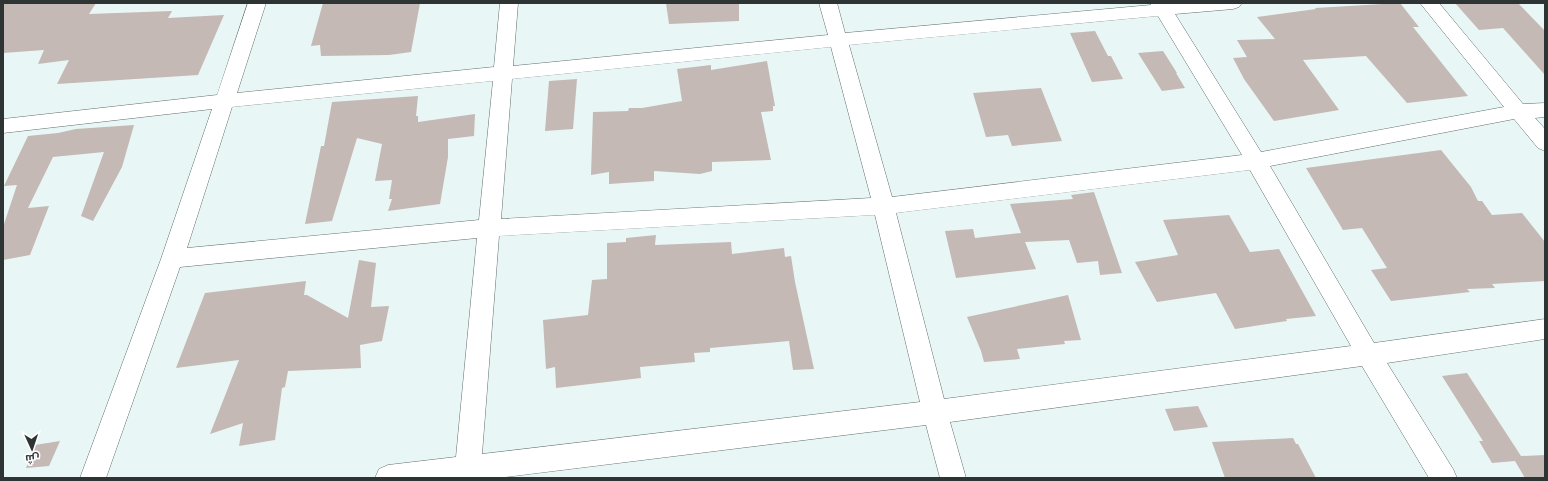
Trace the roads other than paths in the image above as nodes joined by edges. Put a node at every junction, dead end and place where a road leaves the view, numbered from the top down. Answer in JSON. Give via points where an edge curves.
{"nodes":[{"id":1,"x":257,"y":3,"type":"edge"},
{"id":2,"x":509,"y":3,"type":"edge"},
{"id":3,"x":828,"y":3,"type":"edge"},
{"id":4,"x":1233,"y":3,"type":"edge"},
{"id":5,"x":1429,"y":3,"type":"edge"},
{"id":6,"x":1161,"y":7,"type":"edge"},
{"id":7,"x":837,"y":40,"type":"junction"},
{"id":8,"x":502,"y":74,"type":"junction"},
{"id":9,"x":224,"y":101,"type":"junction"},
{"id":10,"x":1545,"y":110,"type":"edge"},
{"id":11,"x":1518,"y":111,"type":"junction"},
{"id":12,"x":3,"y":126,"type":"edge"},
{"id":13,"x":1545,"y":143,"type":"edge"},
{"id":14,"x":1256,"y":161,"type":"junction"},
{"id":15,"x":884,"y":206,"type":"junction"},
{"id":16,"x":489,"y":228,"type":"junction"},
{"id":17,"x":172,"y":259,"type":"junction"},
{"id":18,"x":1545,"y":329,"type":"edge"},
{"id":19,"x":1369,"y":356,"type":"junction"},
{"id":20,"x":935,"y":413,"type":"junction"},
{"id":21,"x":467,"y":473,"type":"edge"},
{"id":22,"x":93,"y":478,"type":"edge"},
{"id":23,"x":388,"y":478,"type":"edge"},
{"id":24,"x":953,"y":478,"type":"edge"},
{"id":25,"x":1444,"y":478,"type":"edge"}],
"edges":[{"from":1,"to":9,"type":"street"},
{"from":2,"to":8,"type":"street"},
{"from":3,"to":7,"type":"street"},
{"from":4,"to":6,"type":"street"},
{"from":5,"to":11,"type":"street"},
{"from":6,"to":7,"type":"street"},
{"from":6,"to":14,"type":"street"},
{"from":7,"to":8,"type":"street"},
{"from":7,"to":15,"type":"street"},
{"from":8,"to":9,"type":"street"},
{"from":8,"to":16,"type":"street"},
{"from":9,"to":12,"type":"street"},
{"from":9,"to":17,"type":"street"},
{"from":10,"to":11,"type":"street"},
{"from":11,"to":13,"type":"street"},
{"from":11,"to":14,"type":"street"},
{"from":14,"to":15,"type":"street"},
{"from":14,"to":19,"type":"street"},
{"from":15,"to":16,"type":"street"},
{"from":15,"to":20,"type":"street"},
{"from":16,"to":17,"type":"street"},
{"from":16,"to":21,"type":"street"},
{"from":17,"to":22,"type":"street"},
{"from":18,"to":19,"type":"street"},
{"from":19,"to":20,"type":"street"},
{"from":19,"to":25,"type":"street"},
{"from":20,"to":21,"type":"street"},
{"from":20,"to":24,"type":"street"},
{"from":21,"to":23,"type":"street"}]}
